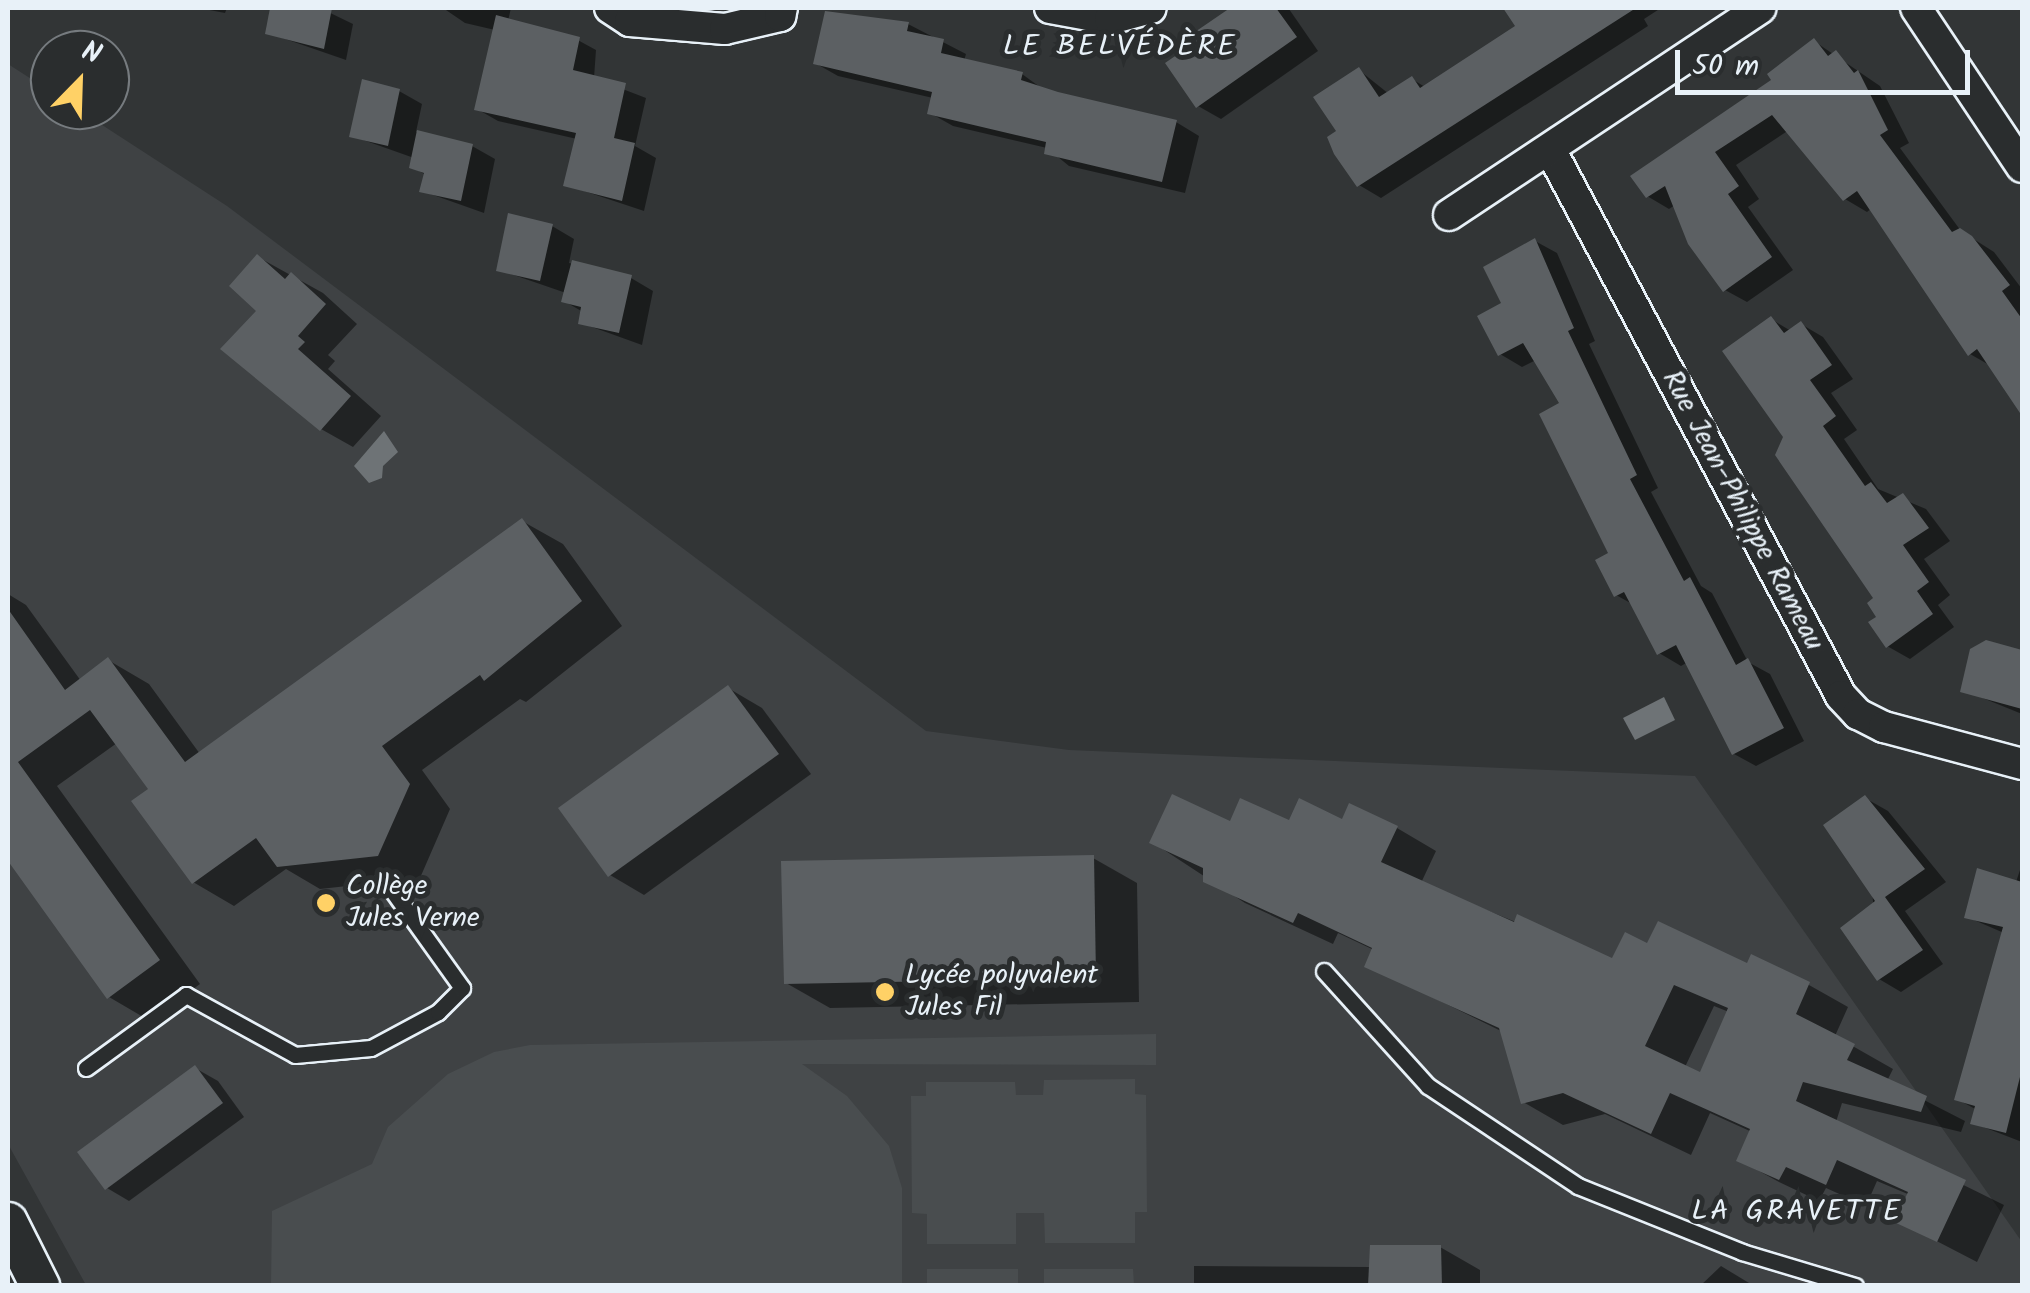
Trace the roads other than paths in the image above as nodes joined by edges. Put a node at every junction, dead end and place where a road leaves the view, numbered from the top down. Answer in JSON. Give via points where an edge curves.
{"nodes":[{"id":1,"x":610,"y":8,"type":"edge"},
{"id":2,"x":782,"y":8,"type":"edge"},
{"id":3,"x":1050,"y":8,"type":"edge"},
{"id":4,"x":1150,"y":8,"type":"edge"},
{"id":5,"x":1760,"y":8,"type":"edge"},
{"id":6,"x":1916,"y":8,"type":"edge"},
{"id":7,"x":1551,"y":151,"type":"junction"},
{"id":8,"x":2022,"y":167,"type":"edge"},
{"id":9,"x":1448,"y":216,"type":"dead end"},
{"id":10,"x":2022,"y":764,"type":"edge"},
{"id":11,"x":384,"y":879,"type":"dead end"},
{"id":12,"x":1324,"y":971,"type":"dead end"},
{"id":13,"x":86,"y":1068,"type":"dead end"},
{"id":14,"x":8,"y":1222,"type":"edge"},
{"id":15,"x":40,"y":1286,"type":"edge"},
{"id":16,"x":1854,"y":1286,"type":"edge"}],
"edges":[{"from":1,"to":2,"type":"street","via":[[630,20],[725,30],[780,16]]},
{"from":3,"to":4,"type":"street","via":[[1110,20]]},
{"from":5,"to":7,"type":"street"},
{"from":6,"to":8,"type":"street"},
{"from":7,"to":9,"type":"street"},
{"from":7,"to":10,"type":"street","name":"Rue Jean-Philippe Rameau","via":[[1841,696],[1884,727]]},
{"from":11,"to":13,"type":"lane","via":[[462,988],[438,1012],[371,1048],[295,1055],[186,994]]},
{"from":12,"to":16,"type":"lane","via":[[1428,1086],[1578,1186],[1742,1252]]},
{"from":14,"to":15,"type":"street"}]}
